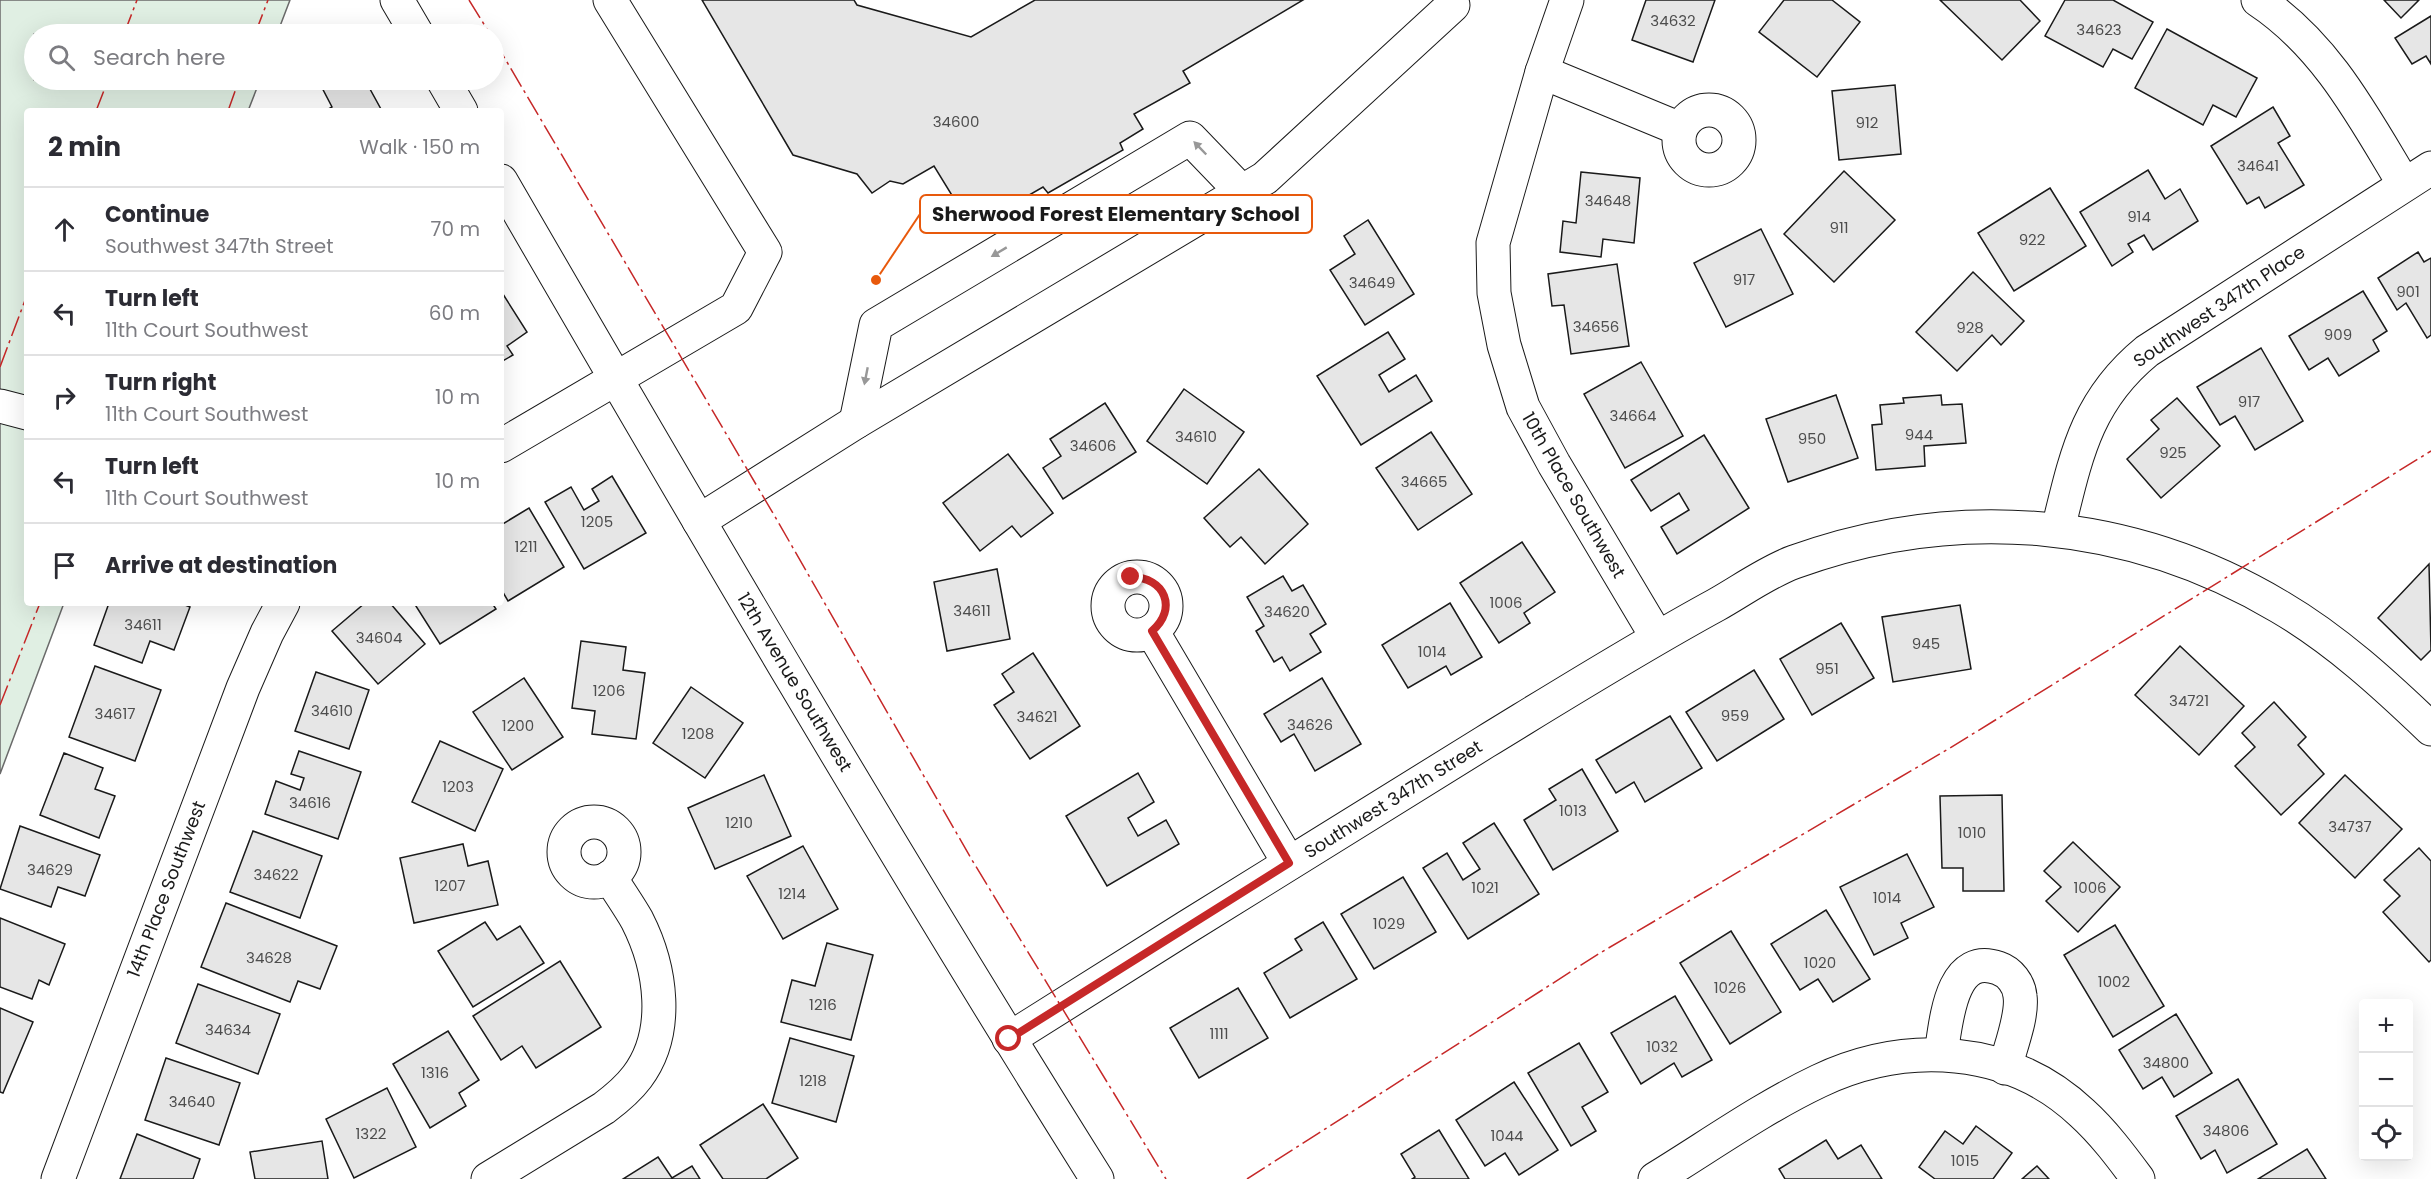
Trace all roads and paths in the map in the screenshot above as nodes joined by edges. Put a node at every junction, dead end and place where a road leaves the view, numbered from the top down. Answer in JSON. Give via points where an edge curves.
{"nodes":[{"id":1,"x":397,"y":0,"type":"edge"},
{"id":2,"x":610,"y":0,"type":"edge"},
{"id":3,"x":1568,"y":0,"type":"edge"},
{"id":4,"x":2258,"y":0,"type":"edge"},
{"id":5,"x":1453,"y":5,"type":"dead end"},
{"id":6,"x":411,"y":24,"type":"edge"},
{"id":7,"x":1542,"y":72,"type":"junction"},
{"id":8,"x":449,"y":90,"type":"edge"},
{"id":9,"x":459,"y":108,"type":"edge"},
{"id":10,"x":1680,"y":129,"type":"dead end"},
{"id":11,"x":2418,"y":176,"type":"edge"},
{"id":12,"x":504,"y":186,"type":"edge"},
{"id":13,"x":1241,"y":190,"type":"junction"},
{"id":14,"x":615,"y":379,"type":"junction"},
{"id":15,"x":0,"y":406,"type":"edge"},
{"id":16,"x":24,"y":412,"type":"edge"},
{"id":17,"x":856,"y":422,"type":"junction"},
{"id":18,"x":504,"y":444,"type":"edge"},
{"id":19,"x":699,"y":521,"type":"junction"},
{"id":20,"x":2058,"y":529,"type":"junction"},
{"id":21,"x":282,"y":606,"type":"edge"},
{"id":22,"x":1152,"y":631,"type":"dead end"},
{"id":23,"x":1657,"y":637,"type":"junction"},
{"id":24,"x":2431,"y":729,"type":"edge"},
{"id":25,"x":1289,"y":863,"type":"junction"},
{"id":26,"x":610,"y":878,"type":"dead end"},
{"id":27,"x":1009,"y":1039,"type":"junction"},
{"id":28,"x":1941,"y":1054,"type":"junction"},
{"id":29,"x":1992,"y":1063,"type":"junction"},
{"id":30,"x":58,"y":1179,"type":"edge"},
{"id":31,"x":488,"y":1179,"type":"edge"},
{"id":32,"x":1097,"y":1179,"type":"edge"},
{"id":33,"x":1655,"y":1179,"type":"edge"},
{"id":34,"x":2138,"y":1179,"type":"edge"}],
"edges":[{"from":1,"to":6,"type":"street"},
{"from":2,"to":14,"type":"street","via":[[765,252],[736,308]]},
{"from":3,"to":7,"type":"street","name":"10th Place Southwest"},
{"from":4,"to":11,"type":"street","via":[[2295,28],[2330,66]]},
{"from":5,"to":13,"type":"street","via":[[1265,178]]},
{"from":7,"to":10,"type":"street"},
{"from":7,"to":23,"type":"street","name":"10th Place Southwest","via":[[1493,243],[1494,293],[1504,345],[1523,407]]},
{"from":8,"to":9,"type":"street"},
{"from":11,"to":20,"type":"street","name":"Southwest 347th Place","via":[[2125,369],[2105,395],[2076,456]]},
{"from":12,"to":14,"type":"street","name":"12th Avenue Southwest"},
{"from":13,"to":17,"type":"street"},
{"from":13,"to":17,"type":"street","one_way":true,"via":[[1190,138],[876,325]]},
{"from":14,"to":18,"type":"street"},
{"from":14,"to":19,"type":"street","name":"12th Avenue Southwest"},
{"from":15,"to":16,"type":"street"},
{"from":17,"to":19,"type":"street"},
{"from":19,"to":27,"type":"street","name":"12th Avenue Southwest"},
{"from":20,"to":23,"type":"street","name":"Southwest 347th Street","via":[[1989,525],[1857,542],[1790,564]]},
{"from":20,"to":24,"type":"street","name":"Southwest 347th Street","via":[[2113,539],[2175,559],[2278,606],[2375,676]]},
{"from":21,"to":30,"type":"street","name":"14th Place Southwest","via":[[243,688]]},
{"from":22,"to":25,"type":"street"},
{"from":23,"to":25,"type":"street","name":"Southwest 347th Street"},
{"from":25,"to":27,"type":"street","name":"Southwest 347th Street"},
{"from":26,"to":31,"type":"street","via":[[637,921],[657,980],[659,1006],[650,1056],[638,1077],[604,1108]]},
{"from":27,"to":32,"type":"street","name":"12th Avenue Southwest"},
{"from":28,"to":29,"type":"street"},
{"from":28,"to":29,"type":"street","via":[[1956,984],[1974,969],[1998,968],[2016,983],[2020,1007]]},
{"from":28,"to":33,"type":"street","via":[[1896,1057],[1856,1066],[1820,1081]]},
{"from":29,"to":34,"type":"street","via":[[2021,1073],[2082,1112]]}]}
